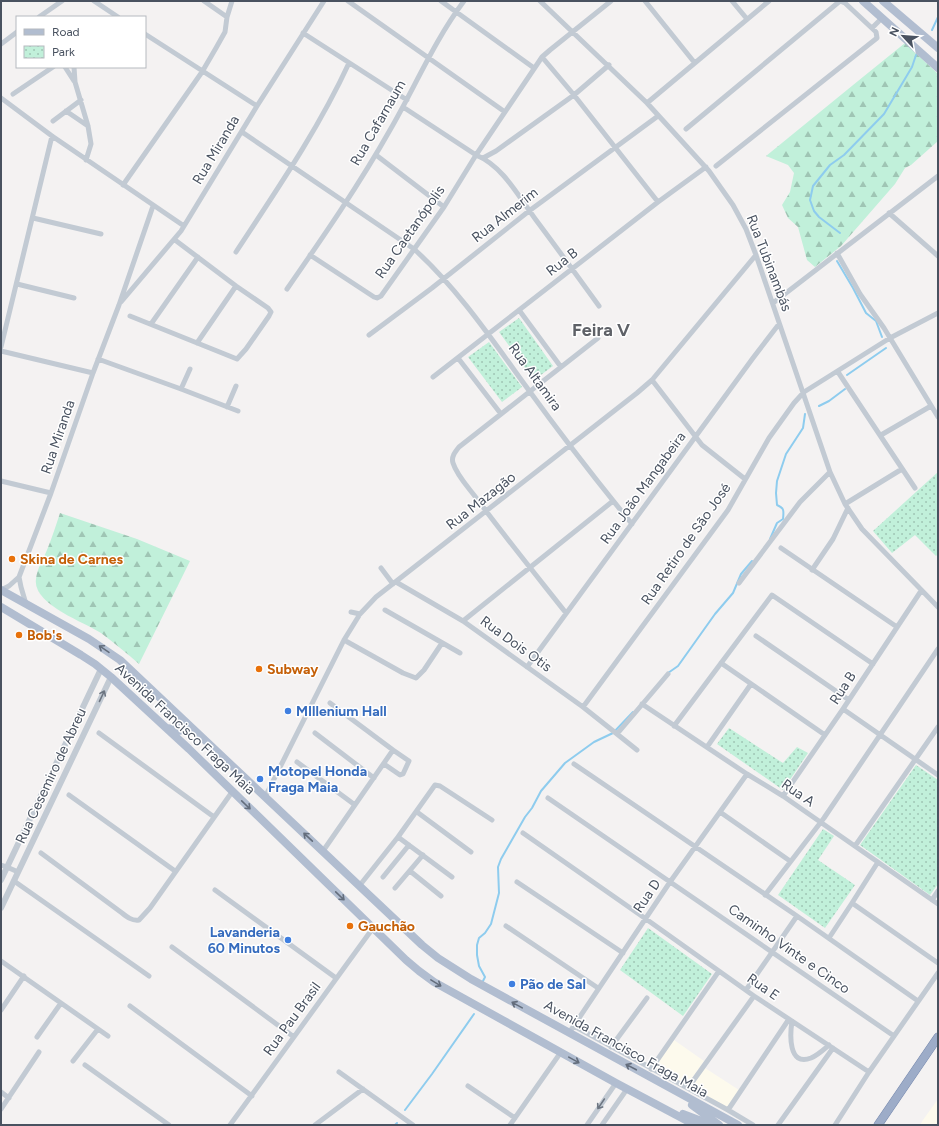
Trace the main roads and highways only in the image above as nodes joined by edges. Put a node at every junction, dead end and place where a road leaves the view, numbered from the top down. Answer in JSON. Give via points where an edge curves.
{"nodes":[{"id":1,"x":863,"y":1,"type":"edge"},
{"id":2,"x":883,"y":1,"type":"edge"},
{"id":3,"x":938,"y":48,"type":"edge"},
{"id":4,"x":938,"y":68,"type":"edge"},
{"id":5,"x":1,"y":590,"type":"edge"},
{"id":6,"x":1,"y":607,"type":"edge"},
{"id":7,"x":176,"y":712,"type":"junction"},
{"id":8,"x":162,"y":725,"type":"junction"},
{"id":9,"x":196,"y":731,"type":"junction"},
{"id":10,"x":189,"y":749,"type":"junction"},
{"id":11,"x":938,"y":1037,"type":"edge"},
{"id":12,"x":666,"y":1086,"type":"junction"},
{"id":13,"x":651,"y":1101,"type":"junction"},
{"id":14,"x":695,"y":1125,"type":"edge"},
{"id":15,"x":712,"y":1125,"type":"edge"},
{"id":16,"x":719,"y":1125,"type":"edge"},
{"id":17,"x":738,"y":1125,"type":"edge"},
{"id":18,"x":878,"y":1125,"type":"edge"}],
"edges":[{"from":1,"to":4,"type":"main road"},
{"from":2,"to":3,"type":"main road"},
{"from":7,"to":5,"type":"main road","name":"Avenida Francisco Fraga Maia","one_way":true,"via":[[104,648]]},
{"from":6,"to":8,"type":"main road","name":"Avenida Francisco Fraga Maia","via":[[101,669]]},
{"from":7,"to":8,"type":"main road","via":[[182,722],[182,730],[174,731]]},
{"from":7,"to":9,"type":"main road","name":"Avenida Francisco Fraga Maia"},
{"from":8,"to":10,"type":"main road","name":"Avenida Francisco Fraga Maia"},
{"from":9,"to":10,"type":"main road","via":[[185,729],[183,736]]},
{"from":12,"to":9,"type":"main road","name":"Avenida Francisco Fraga Maia","one_way":true,"via":[[471,979],[438,958]]},
{"from":10,"to":13,"type":"main road","name":"Avenida Francisco Fraga Maia","one_way":true,"via":[[419,971],[434,982]]},
{"from":11,"to":18,"type":"highway"},
{"from":12,"to":16,"type":"main road"},
{"from":12,"to":17,"type":"main road","name":"Avenida Francisco Fraga Maia"},
{"from":13,"to":14,"type":"main road","name":"Avenida Francisco Fraga Maia"},
{"from":13,"to":15,"type":"main road"}]}
